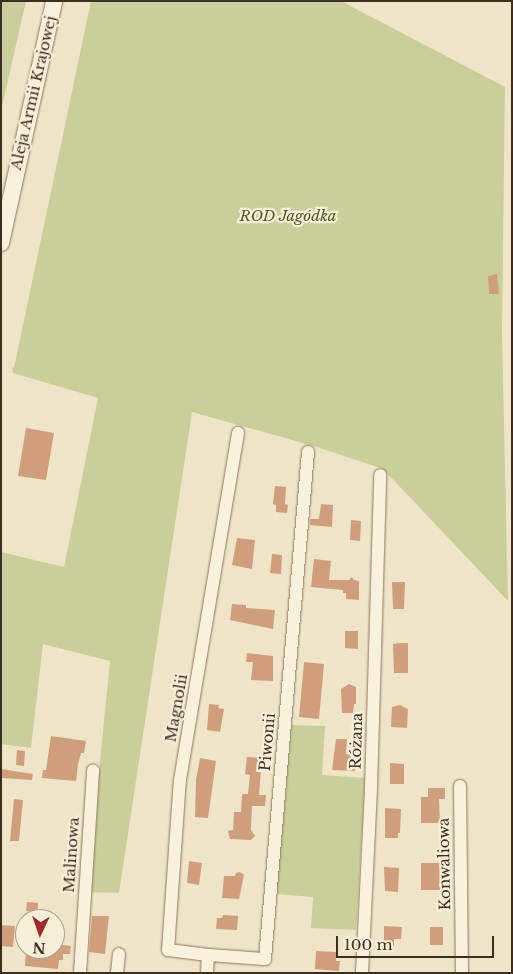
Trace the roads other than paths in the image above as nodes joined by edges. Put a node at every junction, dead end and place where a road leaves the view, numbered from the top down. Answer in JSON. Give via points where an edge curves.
{"nodes":[{"id":1,"x":54,"y":1,"type":"edge"},
{"id":2,"x":1,"y":243,"type":"edge"},
{"id":3,"x":238,"y":433,"type":"dead end"},
{"id":4,"x":308,"y":452,"type":"dead end"},
{"id":5,"x":380,"y":475,"type":"dead end"},
{"id":6,"x":93,"y":770,"type":"dead end"},
{"id":7,"x":460,"y":786,"type":"dead end"},
{"id":8,"x":119,"y":954,"type":"dead end"},
{"id":9,"x":208,"y":955,"type":"junction"},
{"id":10,"x":80,"y":973,"type":"edge"},
{"id":11,"x":117,"y":973,"type":"edge"},
{"id":12,"x":207,"y":973,"type":"edge"},
{"id":13,"x":362,"y":973,"type":"edge"},
{"id":14,"x":462,"y":973,"type":"edge"}],
"edges":[{"from":1,"to":2,"type":"street","name":"Aleja Armii Krajowej"},
{"from":3,"to":9,"type":"street","name":"Magnolii","via":[[180,780],[168,950]]},
{"from":4,"to":9,"type":"street","name":"Piwonii","via":[[266,959]]},
{"from":5,"to":13,"type":"street","name":"Różana"},
{"from":6,"to":10,"type":"street","name":"Malinowa"},
{"from":7,"to":14,"type":"street","name":"Konwaliowa"},
{"from":8,"to":11,"type":"street"},
{"from":9,"to":12,"type":"street"}]}
